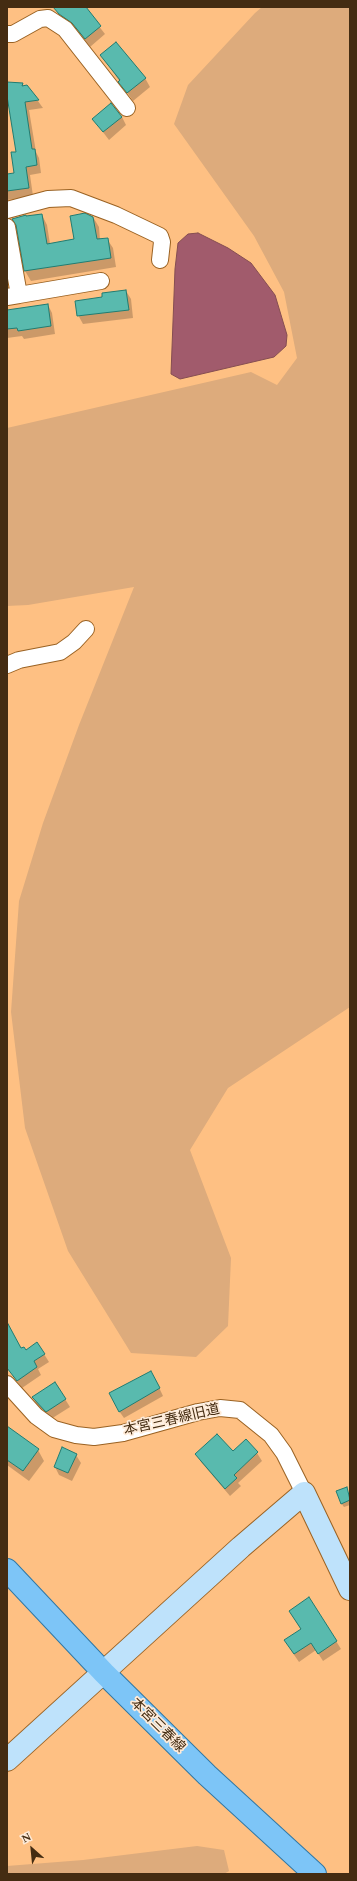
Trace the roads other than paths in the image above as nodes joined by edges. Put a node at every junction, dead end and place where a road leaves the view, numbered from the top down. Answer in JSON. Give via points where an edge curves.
{"nodes":[{"id":1,"x":7,"y":34,"type":"edge"},
{"id":2,"x":127,"y":108,"type":"dead end"},
{"id":3,"x":7,"y":210,"type":"edge"},
{"id":4,"x":7,"y":227,"type":"edge"},
{"id":5,"x":160,"y":260,"type":"dead end"},
{"id":6,"x":101,"y":281,"type":"dead end"},
{"id":7,"x":13,"y":296,"type":"edge"},
{"id":8,"x":86,"y":629,"type":"dead end"},
{"id":9,"x":7,"y":665,"type":"edge"},
{"id":10,"x":7,"y":1384,"type":"edge"},
{"id":11,"x":304,"y":1493,"type":"junction"},
{"id":12,"x":7,"y":1570,"type":"edge"},
{"id":13,"x":350,"y":1589,"type":"edge"},
{"id":14,"x":104,"y":1673,"type":"junction"},
{"id":15,"x":7,"y":1760,"type":"edge"},
{"id":16,"x":315,"y":1874,"type":"edge"}],
"edges":[{"from":1,"to":2,"type":"street","via":[[13,34],[40,19],[48,18],[65,29]]},
{"from":3,"to":5,"type":"street","via":[[41,200],[71,198],[116,215],[160,236]]},
{"from":4,"to":7,"type":"street"},
{"from":6,"to":7,"type":"street"},
{"from":8,"to":9,"type":"street","via":[[60,652]]},
{"from":10,"to":11,"type":"street","name":"本宮三春線旧道","via":[[36,1416],[54,1429],[76,1435],[94,1437],[123,1433],[198,1412],[220,1408],[240,1410],[270,1435],[284,1453]]},
{"from":11,"to":13,"type":"street","name":"本宮三春線旧道"},
{"from":11,"to":14,"type":"street","via":[[241,1547]]},
{"from":12,"to":14,"type":"main road","name":"本宮三春線"},
{"from":14,"to":15,"type":"street"},
{"from":14,"to":16,"type":"main road","name":"本宮三春線","via":[[207,1775]]}]}
